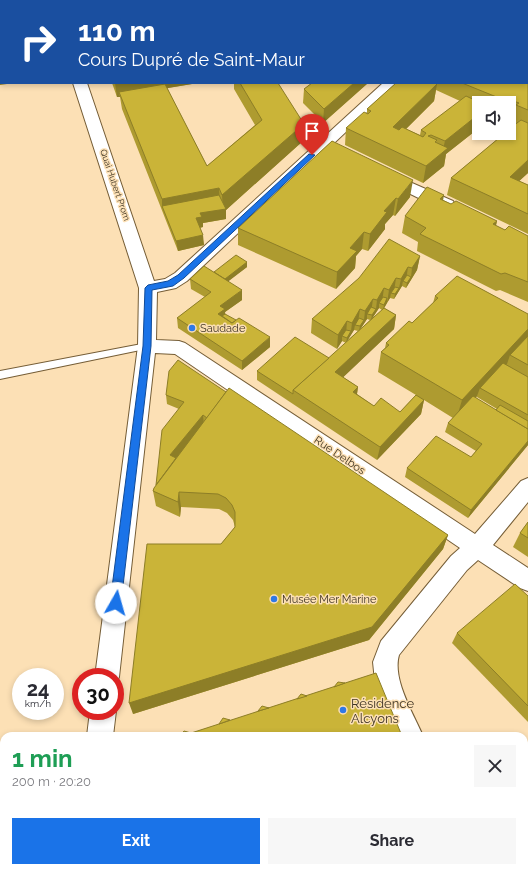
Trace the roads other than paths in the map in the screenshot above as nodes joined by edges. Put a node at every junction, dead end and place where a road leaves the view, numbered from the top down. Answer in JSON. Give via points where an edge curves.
{"nodes":[{"id":1,"x":80,"y":84,"type":"edge"},
{"id":2,"x":391,"y":84,"type":"edge"},
{"id":3,"x":372,"y":169,"type":"edge"},
{"id":4,"x":457,"y":210,"type":"edge"},
{"id":5,"x":148,"y":288,"type":"junction"},
{"id":6,"x":147,"y":346,"type":"junction"},
{"id":7,"x":0,"y":375,"type":"edge"},
{"id":8,"x":528,"y":487,"type":"edge"},
{"id":9,"x":477,"y":547,"type":"junction"},
{"id":10,"x":528,"y":581,"type":"edge"},
{"id":11,"x":108,"y":668,"type":"edge"},
{"id":12,"x":102,"y":720,"type":"edge"},
{"id":13,"x":100,"y":732,"type":"edge"},
{"id":14,"x":408,"y":732,"type":"edge"}],
"edges":[{"from":1,"to":5,"type":"street","name":"Quai Hubert Prom"},
{"from":2,"to":5,"type":"street","via":[[330,149],[181,277],[170,284]]},
{"from":3,"to":4,"type":"street"},
{"from":5,"to":6,"type":"street","name":"Quai Hubert Prom"},
{"from":6,"to":7,"type":"lane"},
{"from":6,"to":9,"type":"street","name":"Rue Delbos","via":[[179,348]]},
{"from":6,"to":11,"type":"street","name":"Quai Hubert Prom"},
{"from":8,"to":9,"type":"street"},
{"from":9,"to":10,"type":"street","name":"Rue Delbos"},
{"from":9,"to":14,"type":"street","via":[[459,563],[389,649],[385,662],[387,681]]},
{"from":12,"to":13,"type":"street"}]}
